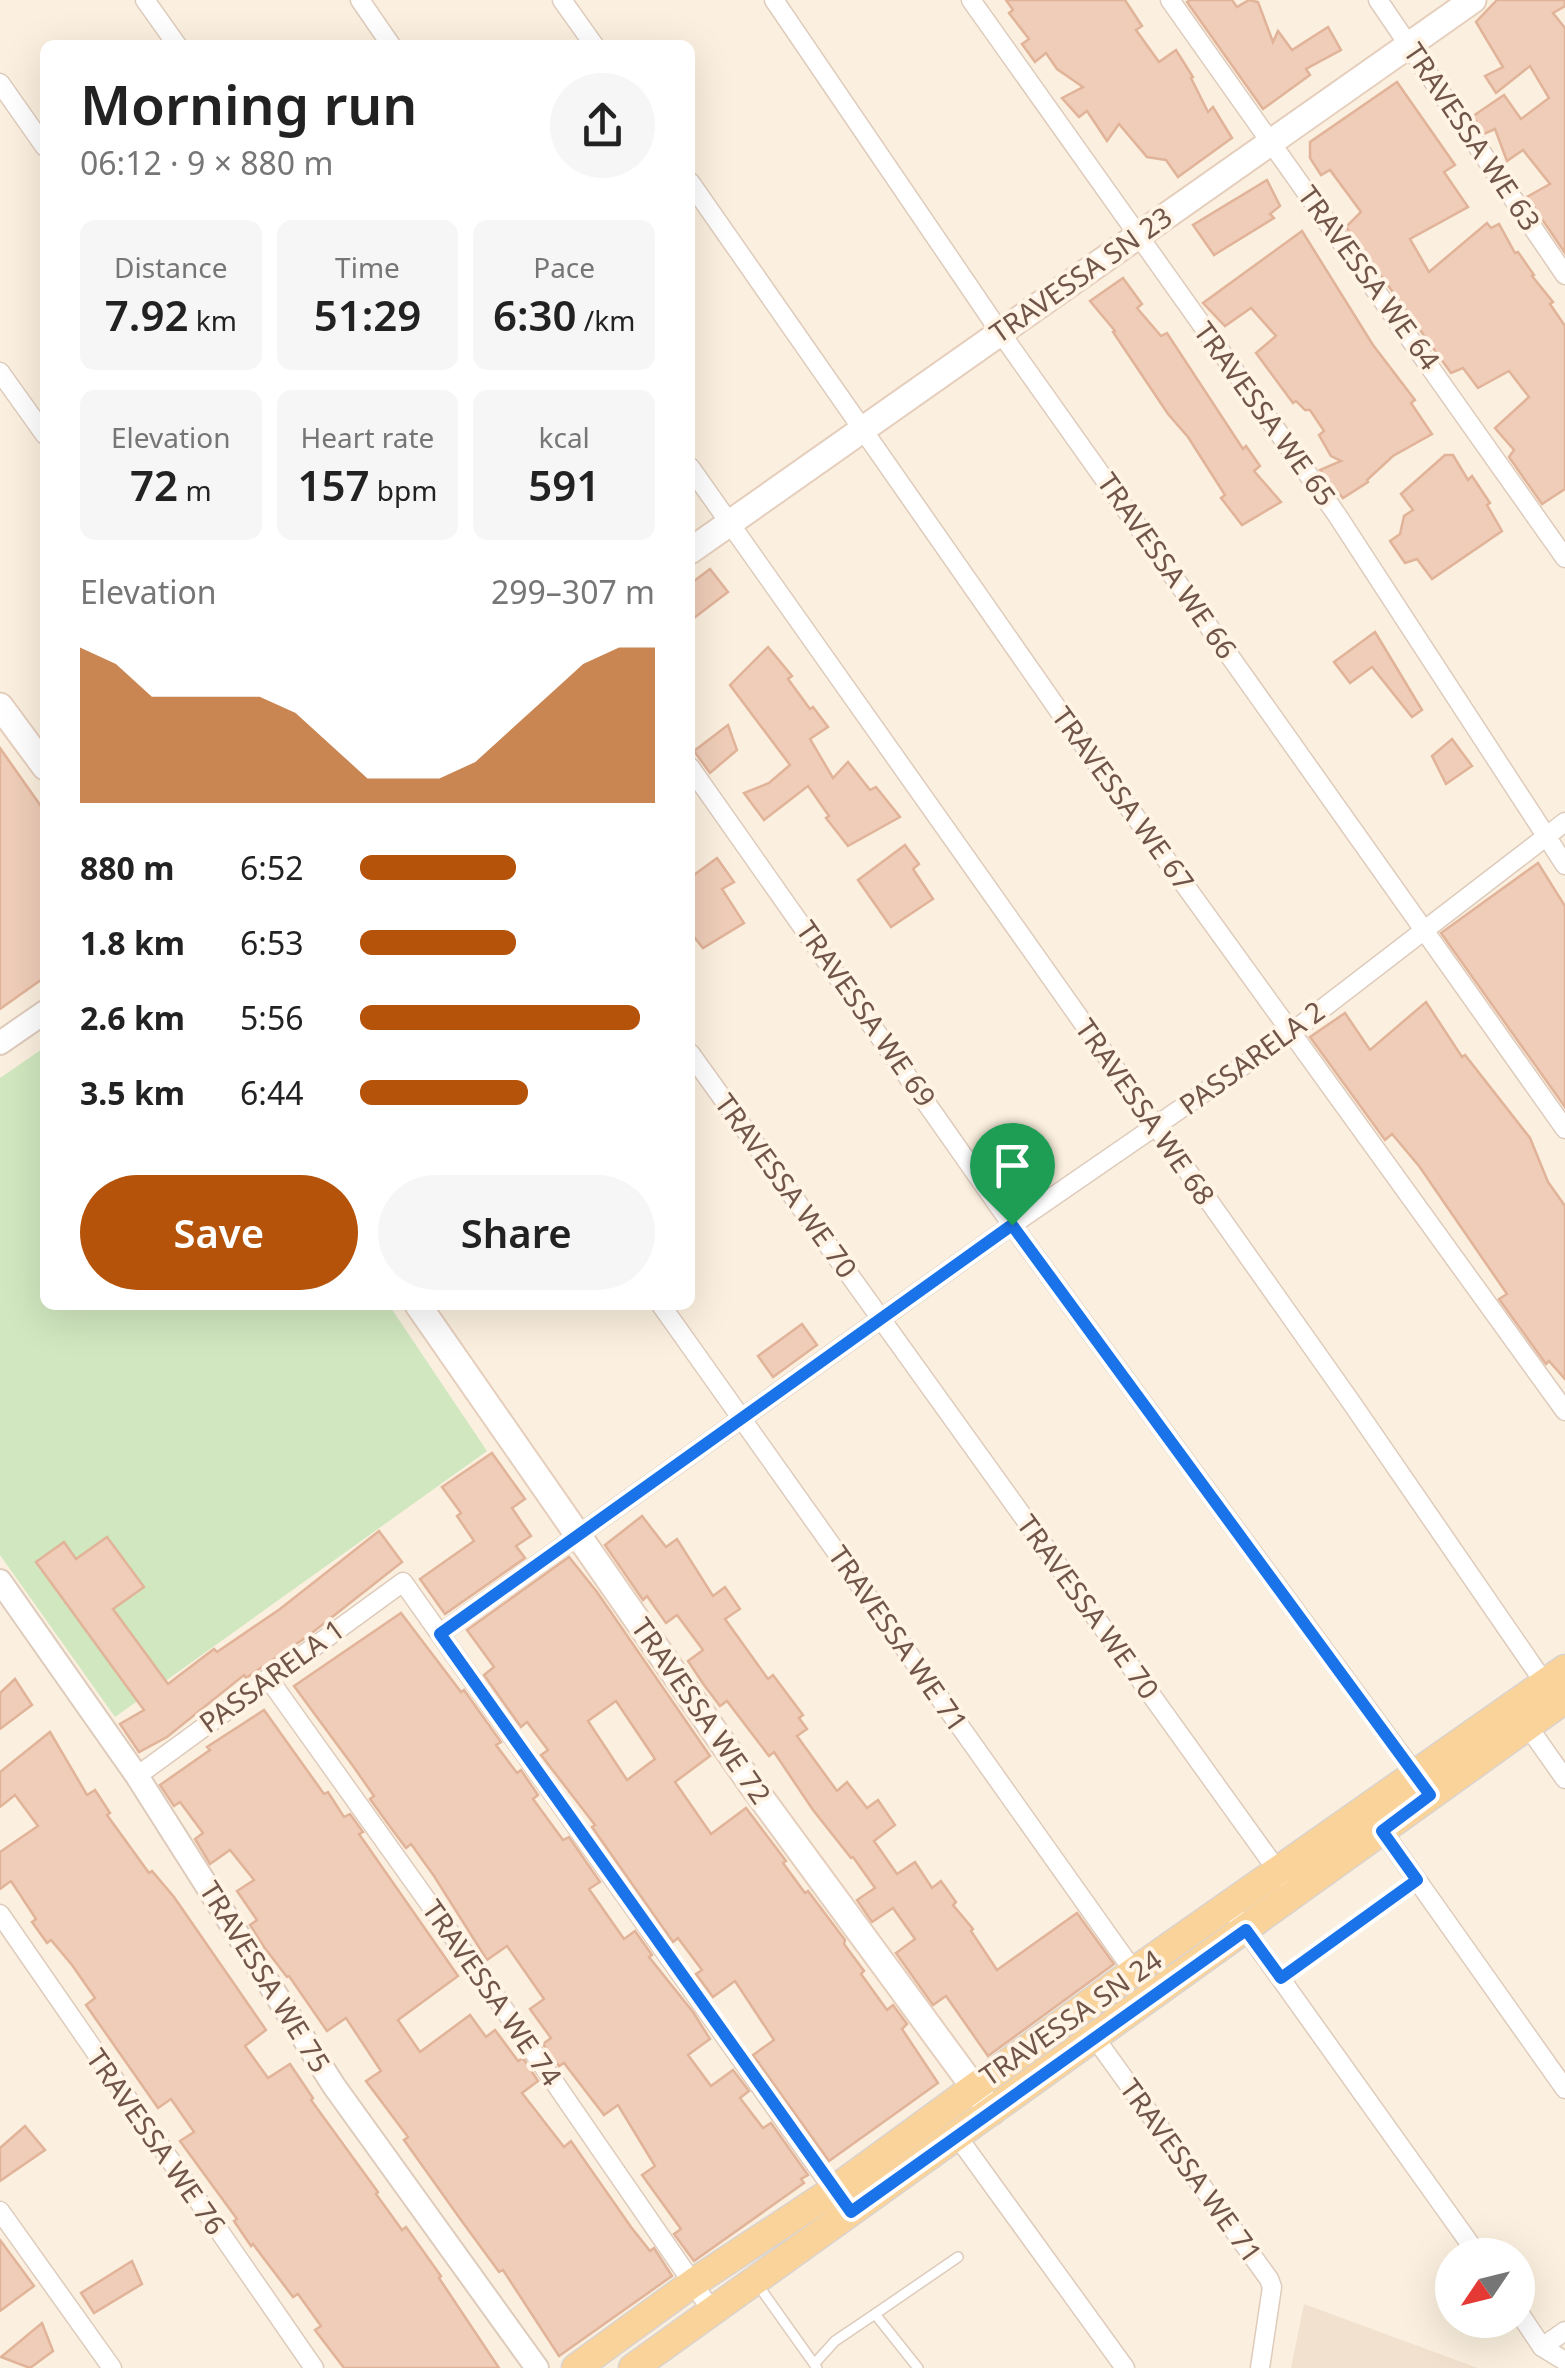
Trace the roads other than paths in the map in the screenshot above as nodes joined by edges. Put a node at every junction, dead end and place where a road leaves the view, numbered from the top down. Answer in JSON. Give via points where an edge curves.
{"nodes":[{"id":1,"x":145,"y":0,"type":"edge"},
{"id":2,"x":360,"y":0,"type":"edge"},
{"id":3,"x":562,"y":0,"type":"edge"},
{"id":4,"x":774,"y":0,"type":"edge"},
{"id":5,"x":971,"y":0,"type":"edge"},
{"id":6,"x":1170,"y":0,"type":"edge"},
{"id":7,"x":1378,"y":0,"type":"edge"},
{"id":8,"x":1472,"y":0,"type":"edge"},
{"id":9,"x":173,"y":40,"type":"edge"},
{"id":10,"x":388,"y":40,"type":"edge"},
{"id":11,"x":590,"y":40,"type":"edge"},
{"id":12,"x":1409,"y":43,"type":"junction"},
{"id":13,"x":0,"y":83,"type":"edge"},
{"id":14,"x":40,"y":139,"type":"edge"},
{"id":15,"x":1273,"y":143,"type":"junction"},
{"id":16,"x":695,"y":189,"type":"edge"},
{"id":17,"x":1136,"y":234,"type":"junction"},
{"id":18,"x":1565,"y":275,"type":"edge"},
{"id":19,"x":1000,"y":332,"type":"junction"},
{"id":20,"x":0,"y":372,"type":"edge"},
{"id":21,"x":40,"y":428,"type":"edge"},
{"id":22,"x":864,"y":428,"type":"junction"},
{"id":23,"x":695,"y":474,"type":"edge"},
{"id":24,"x":730,"y":522,"type":"junction"},
{"id":25,"x":695,"y":547,"type":"edge"},
{"id":26,"x":1565,"y":558,"type":"edge"},
{"id":27,"x":0,"y":706,"type":"edge"},
{"id":28,"x":40,"y":760,"type":"edge"},
{"id":29,"x":695,"y":774,"type":"edge"},
{"id":30,"x":1565,"y":822,"type":"edge"},
{"id":31,"x":1544,"y":838,"type":"junction"},
{"id":32,"x":1565,"y":865,"type":"edge"},
{"id":33,"x":1423,"y":930,"type":"junction"},
{"id":34,"x":40,"y":1015,"type":"edge"},
{"id":35,"x":1292,"y":1032,"type":"junction"},
{"id":36,"x":0,"y":1043,"type":"edge"},
{"id":37,"x":695,"y":1060,"type":"edge"},
{"id":38,"x":1155,"y":1127,"type":"junction"},
{"id":39,"x":1565,"y":1129,"type":"edge"},
{"id":40,"x":1012,"y":1225,"type":"junction"},
{"id":41,"x":421,"y":1310,"type":"edge"},
{"id":42,"x":666,"y":1310,"type":"edge"},
{"id":43,"x":882,"y":1319,"type":"junction"},
{"id":44,"x":1565,"y":1411,"type":"edge"},
{"id":45,"x":742,"y":1419,"type":"junction"},
{"id":46,"x":576,"y":1536,"type":"junction"},
{"id":47,"x":0,"y":1581,"type":"edge"},
{"id":48,"x":440,"y":1634,"type":"junction"},
{"id":49,"x":268,"y":1678,"type":"junction"},
{"id":50,"x":1558,"y":1689,"type":"edge"},
{"id":51,"x":1521,"y":1715,"type":"junction"},
{"id":52,"x":137,"y":1776,"type":"junction"},
{"id":53,"x":1565,"y":1779,"type":"edge"},
{"id":54,"x":1422,"y":1784,"type":"junction"},
{"id":55,"x":1374,"y":1820,"type":"junction"},
{"id":56,"x":1278,"y":1870,"type":"junction"},
{"id":57,"x":1417,"y":1880,"type":"junction"},
{"id":58,"x":1294,"y":1894,"type":"junction"},
{"id":59,"x":1228,"y":1905,"type":"junction"},
{"id":60,"x":0,"y":1914,"type":"edge"},
{"id":61,"x":1246,"y":1930,"type":"junction"},
{"id":62,"x":1136,"y":1972,"type":"junction"},
{"id":63,"x":1281,"y":1978,"type":"junction"},
{"id":64,"x":1096,"y":2038,"type":"junction"},
{"id":65,"x":974,"y":2087,"type":"junction"},
{"id":66,"x":1565,"y":2089,"type":"edge"},
{"id":67,"x":992,"y":2112,"type":"junction"},
{"id":68,"x":957,"y":2136,"type":"junction"},
{"id":69,"x":842,"y":2201,"type":"junction"},
{"id":70,"x":0,"y":2211,"type":"edge"},
{"id":71,"x":1466,"y":2238,"type":"edge"},
{"id":72,"x":958,"y":2257,"type":"dead end"},
{"id":73,"x":754,"y":2280,"type":"junction"},
{"id":74,"x":693,"y":2284,"type":"junction"},
{"id":75,"x":712,"y":2311,"type":"junction"},
{"id":76,"x":875,"y":2314,"type":"junction"},
{"id":77,"x":1565,"y":2331,"type":"edge"},
{"id":78,"x":1535,"y":2336,"type":"edge"},
{"id":79,"x":1542,"y":2347,"type":"junction"},
{"id":80,"x":1565,"y":2361,"type":"edge"},
{"id":81,"x":816,"y":2365,"type":"edge"},
{"id":82,"x":112,"y":2368,"type":"edge"},
{"id":83,"x":314,"y":2368,"type":"edge"},
{"id":84,"x":537,"y":2368,"type":"edge"},
{"id":85,"x":576,"y":2368,"type":"edge"},
{"id":86,"x":633,"y":2368,"type":"edge"},
{"id":87,"x":918,"y":2368,"type":"edge"},
{"id":88,"x":1124,"y":2368,"type":"edge"},
{"id":89,"x":1260,"y":2368,"type":"edge"}],
"edges":[{"from":1,"to":9,"type":"street"},
{"from":2,"to":10,"type":"street"},
{"from":3,"to":11,"type":"street"},
{"from":4,"to":19,"type":"street","name":"TRAVESSA WE 66"},
{"from":5,"to":17,"type":"street","name":"TRAVESSA WE 65"},
{"from":6,"to":15,"type":"street","name":"TRAVESSA WE 64"},
{"from":7,"to":12,"type":"street","name":"TRAVESSA WE 63"},
{"from":8,"to":12,"type":"main road","name":"TRAVESSA SN 23"},
{"from":12,"to":15,"type":"main road","name":"TRAVESSA SN 23"},
{"from":12,"to":18,"type":"street","name":"TRAVESSA WE 63"},
{"from":13,"to":14,"type":"street"},
{"from":15,"to":17,"type":"main road","name":"TRAVESSA SN 23"},
{"from":15,"to":26,"type":"street","name":"TRAVESSA WE 64"},
{"from":16,"to":22,"type":"street","name":"TRAVESSA WE 67"},
{"from":17,"to":19,"type":"main road","name":"TRAVESSA SN 23"},
{"from":17,"to":31,"type":"street","name":"TRAVESSA WE 65","via":[[1337,515]]},
{"from":19,"to":22,"type":"main road","name":"TRAVESSA SN 23"},
{"from":19,"to":33,"type":"street","name":"TRAVESSA WE 66"},
{"from":20,"to":21,"type":"street"},
{"from":22,"to":24,"type":"main road","name":"TRAVESSA SN 23"},
{"from":22,"to":35,"type":"street","name":"TRAVESSA WE 67"},
{"from":23,"to":24,"type":"street"},
{"from":24,"to":25,"type":"main road","name":"TRAVESSA SN 23"},
{"from":24,"to":38,"type":"street","name":"TRAVESSA WE 68"},
{"from":27,"to":28,"type":"main road"},
{"from":29,"to":40,"type":"street","name":"TRAVESSA WE 69"},
{"from":30,"to":31,"type":"street","name":"PASSARELA 2"},
{"from":31,"to":32,"type":"street"},
{"from":31,"to":33,"type":"street","name":"PASSARELA 2"},
{"from":33,"to":35,"type":"street","name":"PASSARELA 2"},
{"from":33,"to":39,"type":"street","name":"TRAVESSA WE 66"},
{"from":34,"to":36,"type":"street"},
{"from":35,"to":38,"type":"street","name":"PASSARELA 2"},
{"from":35,"to":44,"type":"street","name":"TRAVESSA WE 67"},
{"from":37,"to":43,"type":"street","name":"TRAVESSA WE 70"},
{"from":38,"to":40,"type":"street","name":"PASSARELA 2"},
{"from":38,"to":50,"type":"street","name":"TRAVESSA WE 68"},
{"from":40,"to":43,"type":"street","name":"PASSARELA 2"},
{"from":40,"to":54,"type":"street","name":"TRAVESSA WE 69"},
{"from":41,"to":46,"type":"main road","name":"TRAVESSA WE 72"},
{"from":42,"to":45,"type":"street","name":"TRAVESSA WE 71"},
{"from":43,"to":45,"type":"street"},
{"from":43,"to":56,"type":"street","name":"TRAVESSA WE 70"},
{"from":45,"to":46,"type":"street"},
{"from":45,"to":62,"type":"street","name":"TRAVESSA WE 71"},
{"from":46,"to":48,"type":"street"},
{"from":46,"to":65,"type":"main road","name":"TRAVESSA WE 72"},
{"from":47,"to":52,"type":"street","name":"TRAVESSA WE 75"},
{"from":48,"to":49,"type":"street","name":"PASSARELA 1","via":[[402,1582]]},
{"from":48,"to":69,"type":"street"},
{"from":49,"to":52,"type":"street","name":"PASSARELA 1"},
{"from":49,"to":74,"type":"street","name":"TRAVESSA WE 74"},
{"from":50,"to":51,"type":"main road","name":"TRAVESSA SN 24"},
{"from":51,"to":53,"type":"street"},
{"from":51,"to":54,"type":"main road","name":"TRAVESSA SN 24"},
{"from":52,"to":84,"type":"street","name":"TRAVESSA WE 75","via":[[334,2086]]},
{"from":54,"to":55,"type":"main road","name":"TRAVESSA SN 24"},
{"from":55,"to":56,"type":"main road","name":"TRAVESSA SN 24"},
{"from":55,"to":57,"type":"street"},
{"from":55,"to":58,"type":"main road","name":"TRAVESSA SN 24"},
{"from":56,"to":58,"type":"street","name":"TRAVESSA WE 70"},
{"from":56,"to":59,"type":"main road","name":"TRAVESSA SN 24"},
{"from":57,"to":63,"type":"lane"},
{"from":57,"to":66,"type":"street"},
{"from":58,"to":61,"type":"main road","name":"TRAVESSA SN 24"},
{"from":59,"to":61,"type":"street"},
{"from":59,"to":62,"type":"main road","name":"TRAVESSA SN 24"},
{"from":60,"to":83,"type":"street","name":"TRAVESSA WE 76"},
{"from":61,"to":63,"type":"street"},
{"from":61,"to":64,"type":"main road","name":"TRAVESSA SN 24"},
{"from":62,"to":65,"type":"main road","name":"TRAVESSA SN 24"},
{"from":63,"to":71,"type":"street"},
{"from":64,"to":67,"type":"main road","name":"TRAVESSA SN 24"},
{"from":64,"to":89,"type":"street","name":"TRAVESSA WE 71","via":[[1269,2278]]},
{"from":65,"to":67,"type":"main road","name":"TRAVESSA WE 72"},
{"from":65,"to":69,"type":"main road","name":"TRAVESSA SN 24"},
{"from":67,"to":68,"type":"main road","name":"TRAVESSA SN 24"},
{"from":68,"to":69,"type":"main road","name":"TRAVESSA SN 24"},
{"from":68,"to":88,"type":"street"},
{"from":69,"to":73,"type":"main road","name":"TRAVESSA SN 24"},
{"from":69,"to":74,"type":"main road","name":"TRAVESSA SN 24"},
{"from":70,"to":82,"type":"street"},
{"from":72,"to":76,"type":"lane"},
{"from":73,"to":75,"type":"main road","name":"TRAVESSA SN 24"},
{"from":73,"to":81,"type":"lane"},
{"from":74,"to":75,"type":"street","name":"TRAVESSA WE 74"},
{"from":74,"to":85,"type":"main road","name":"TRAVESSA SN 24"},
{"from":75,"to":86,"type":"main road","name":"TRAVESSA SN 24"},
{"from":76,"to":81,"type":"lane","via":[[835,2340]]},
{"from":76,"to":87,"type":"lane"},
{"from":77,"to":79,"type":"street"},
{"from":78,"to":79,"type":"street"},
{"from":79,"to":80,"type":"street"}]}
